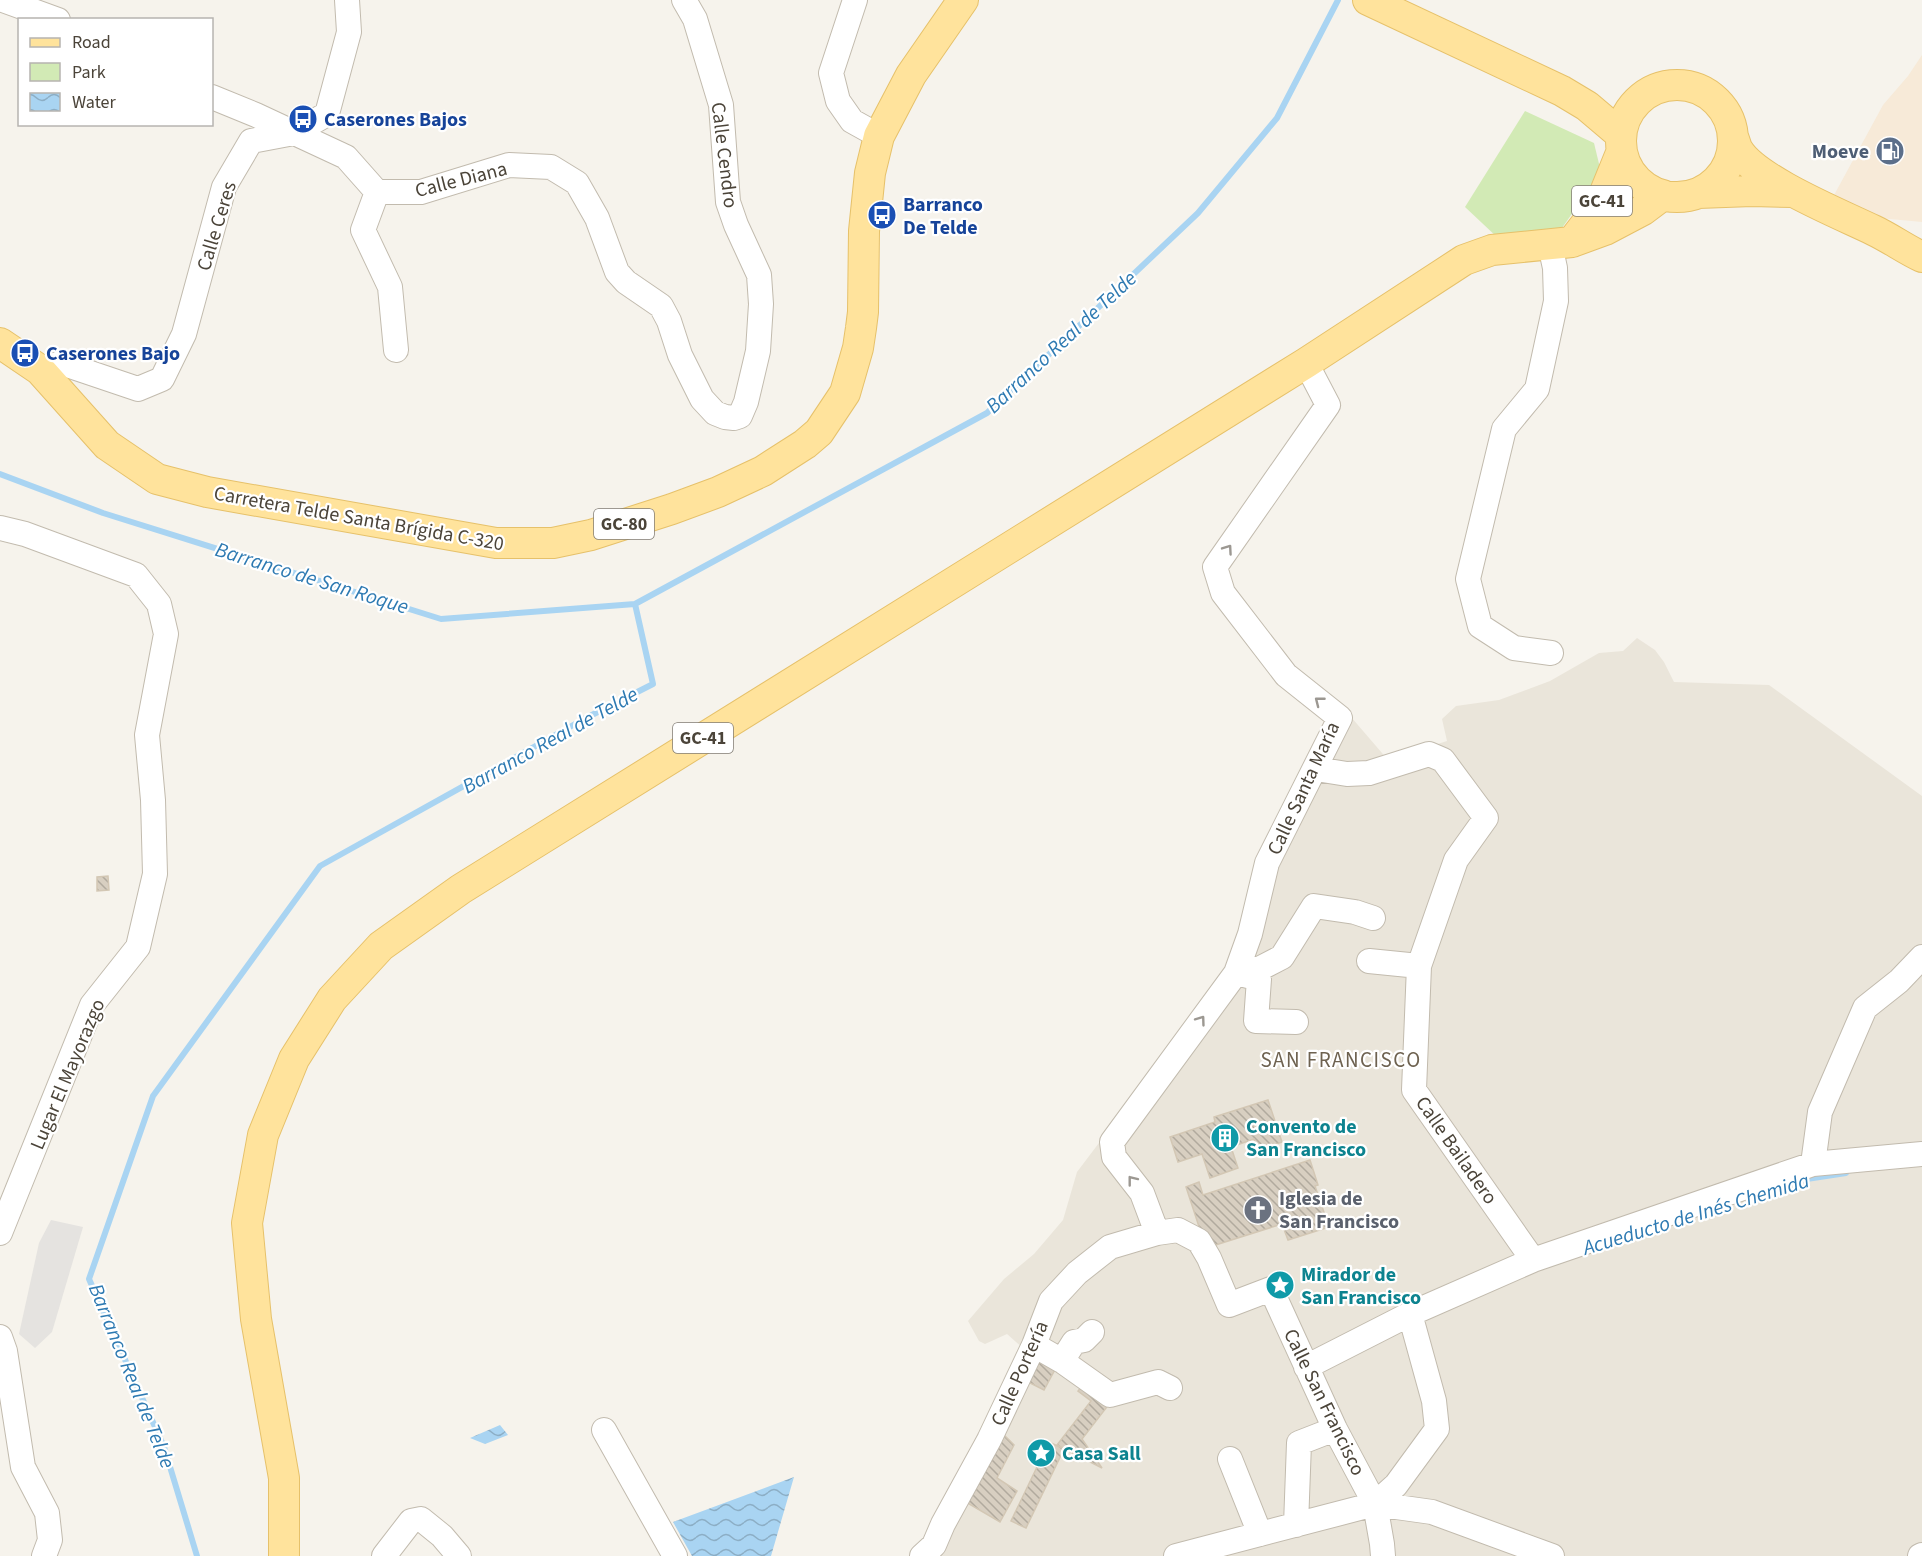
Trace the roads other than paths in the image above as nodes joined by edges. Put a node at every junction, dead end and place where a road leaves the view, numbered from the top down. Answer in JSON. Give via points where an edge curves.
{"nodes":[{"id":1,"x":3,"y":0,"type":"edge"},
{"id":2,"x":347,"y":0,"type":"edge"},
{"id":3,"x":684,"y":0,"type":"edge"},
{"id":4,"x":855,"y":0,"type":"edge"},
{"id":5,"x":963,"y":0,"type":"edge"},
{"id":6,"x":1368,"y":0,"type":"edge"},
{"id":7,"x":52,"y":18,"type":"edge"},
{"id":8,"x":1562,"y":91,"type":"junction"},
{"id":9,"x":1643,"y":95,"type":"junction"},
{"id":10,"x":213,"y":97,"type":"edge"},
{"id":11,"x":294,"y":132,"type":"junction"},
{"id":12,"x":879,"y":136,"type":"junction"},
{"id":13,"x":1733,"y":137,"type":"junction"},
{"id":14,"x":1621,"y":143,"type":"junction"},
{"id":15,"x":376,"y":192,"type":"junction"},
{"id":16,"x":1794,"y":192,"type":"junction"},
{"id":17,"x":1698,"y":193,"type":"junction"},
{"id":18,"x":1663,"y":195,"type":"junction"},
{"id":19,"x":1561,"y":243,"type":"junction"},
{"id":20,"x":1919,"y":253,"type":"edge"},
{"id":21,"x":0,"y":343,"type":"edge"},
{"id":22,"x":396,"y":350,"type":"dead end"},
{"id":23,"x":1306,"y":363,"type":"junction"},
{"id":24,"x":40,"y":370,"type":"junction"},
{"id":25,"x":740,"y":416,"type":"joint"},
{"id":26,"x":0,"y":528,"type":"edge"},
{"id":27,"x":1551,"y":653,"type":"dead end"},
{"id":28,"x":1316,"y":769,"type":"junction"},
{"id":29,"x":1374,"y":918,"type":"dead end"},
{"id":30,"x":1922,"y":957,"type":"edge"},
{"id":31,"x":1369,"y":961,"type":"dead end"},
{"id":32,"x":1419,"y":966,"type":"junction"},
{"id":33,"x":1236,"y":973,"type":"junction"},
{"id":34,"x":1296,"y":1022,"type":"dead end"},
{"id":35,"x":1922,"y":1154,"type":"edge"},
{"id":36,"x":1813,"y":1164,"type":"junction"},
{"id":37,"x":0,"y":1233,"type":"edge"},
{"id":38,"x":1157,"y":1233,"type":"junction"},
{"id":39,"x":1533,"y":1260,"type":"junction"},
{"id":40,"x":1276,"y":1299,"type":"joint"},
{"id":41,"x":1410,"y":1314,"type":"junction"},
{"id":42,"x":1092,"y":1332,"type":"dead end"},
{"id":43,"x":0,"y":1337,"type":"edge"},
{"id":44,"x":1034,"y":1345,"type":"junction"},
{"id":45,"x":1062,"y":1361,"type":"junction"},
{"id":46,"x":1306,"y":1367,"type":"junction"},
{"id":47,"x":1170,"y":1388,"type":"dead end"},
{"id":48,"x":1335,"y":1429,"type":"junction"},
{"id":49,"x":604,"y":1430,"type":"dead end"},
{"id":50,"x":1230,"y":1459,"type":"dead end"},
{"id":51,"x":1375,"y":1504,"type":"junction"},
{"id":52,"x":1296,"y":1525,"type":"junction"},
{"id":53,"x":1260,"y":1534,"type":"junction"},
{"id":54,"x":280,"y":1547,"type":"edge"},
{"id":55,"x":44,"y":1556,"type":"edge"},
{"id":56,"x":384,"y":1556,"type":"edge"},
{"id":57,"x":459,"y":1556,"type":"edge"},
{"id":58,"x":675,"y":1556,"type":"edge"},
{"id":59,"x":922,"y":1556,"type":"edge"},
{"id":60,"x":1176,"y":1556,"type":"edge"},
{"id":61,"x":1383,"y":1556,"type":"edge"},
{"id":62,"x":1552,"y":1556,"type":"edge"}],
"edges":[{"from":1,"to":7,"type":"street"},
{"from":2,"to":11,"type":"street","name":"Calle Ceres","via":[[349,32],[327,114]]},
{"from":3,"to":25,"type":"street","name":"Calle Cendro","via":[[695,19],[721,105],[728,202],[759,275],[758,351]]},
{"from":4,"to":12,"type":"street","via":[[831,73],[837,101],[852,121]]},
{"from":5,"to":12,"type":"main road","name":"Carretera Telde Santa Brígida C-320","number":"GC-80","via":[[911,75]]},
{"from":6,"to":8,"type":"main road"},
{"from":8,"to":9,"type":"main road"},
{"from":8,"to":14,"type":"main road","via":[[1587,106]]},
{"from":9,"to":13,"type":"main road","via":[[1675,84],[1708,93],[1730,120]]},
{"from":9,"to":14,"type":"main road","via":[[1624,119]]},
{"from":10,"to":11,"type":"street"},
{"from":11,"to":15,"type":"street","via":[[346,157]]},
{"from":11,"to":24,"type":"street","name":"Calle Ceres","via":[[251,141],[224,187],[184,334],[162,379],[138,389],[62,363]]},
{"from":12,"to":24,"type":"main road","name":"Carretera Telde Santa Brígida C-320","number":"GC-80","via":[[870,173],[864,231],[863,312],[858,348],[845,393],[819,432],[763,471],[718,492],[591,535],[552,543],[495,543],[207,492],[157,479],[107,445]]},
{"from":13,"to":16,"type":"main road","via":[[1737,150],[1750,164]]},
{"from":13,"to":17,"type":"main road","via":[[1725,171]]},
{"from":14,"to":18,"type":"main road","via":[[1627,167],[1636,180]]},
{"from":14,"to":19,"type":"main road","number":"GC-41","via":[[1599,207]]},
{"from":15,"to":22,"type":"street","via":[[363,230],[390,287]]},
{"from":15,"to":25,"type":"street","name":"Calle Diana","via":[[421,192],[508,165],[551,167],[577,183],[597,218],[617,272],[661,306],[702,399],[715,413]]},
{"from":16,"to":17,"type":"main road"},
{"from":16,"to":20,"type":"main road"},
{"from":17,"to":18,"type":"main road"},
{"from":18,"to":19,"type":"main road","number":"GC-41","via":[[1605,230]]},
{"from":19,"to":23,"type":"main road","number":"GC-41","via":[[1492,250],[1464,260]]},
{"from":19,"to":27,"type":"street","via":[[1555,268],[1556,301],[1537,389],[1504,429],[1468,579],[1480,626],[1514,648]]},
{"from":21,"to":24,"type":"main road","name":"Carretera Telde Santa Brígida C-320","number":"GC-80"},
{"from":28,"to":23,"type":"street","name":"Calle Santa María","one_way":true,"via":[[1340,718],[1286,675],[1223,593],[1215,567],[1328,405]]},
{"from":23,"to":54,"type":"main road","number":"GC-41","via":[[461,889],[381,946],[332,999],[294,1059],[263,1135],[247,1223],[256,1319],[284,1478]]},
{"from":26,"to":37,"type":"street","name":"Lugar El Mayorazgo","via":[[136,575],[159,604],[166,634],[147,735],[155,874],[138,947],[92,1005]]},
{"from":28,"to":32,"type":"street","name":"Calle Bailadero","via":[[1369,773],[1429,754],[1443,760],[1486,818],[1456,860]]},
{"from":28,"to":33,"type":"street","name":"Calle Santa María","via":[[1267,863]]},
{"from":29,"to":33,"type":"street","via":[[1314,906],[1282,957],[1261,968]]},
{"from":30,"to":36,"type":"street","via":[[1865,1008],[1820,1112]]},
{"from":31,"to":32,"type":"street"},
{"from":32,"to":39,"type":"street","name":"Calle Bailadero","via":[[1414,1090]]},
{"from":33,"to":34,"type":"street","via":[[1259,979],[1256,1020]]},
{"from":38,"to":33,"type":"street","name":"Calle Santa María","one_way":true,"via":[[1142,1193],[1114,1157],[1112,1142]]},
{"from":35,"to":36,"type":"street"},
{"from":36,"to":39,"type":"street"},
{"from":38,"to":40,"type":"street","name":"Calle Portería","via":[[1178,1230],[1199,1241],[1229,1305],[1271,1289]]},
{"from":38,"to":44,"type":"street","name":"Calle Portería","via":[[1110,1247],[1077,1273],[1051,1301]]},
{"from":39,"to":41,"type":"street"},
{"from":40,"to":46,"type":"street","name":"Calle San Francisco"},
{"from":41,"to":46,"type":"street"},
{"from":41,"to":51,"type":"street","via":[[1434,1401],[1437,1429],[1396,1485]]},
{"from":42,"to":45,"type":"street","via":[[1074,1342]]},
{"from":43,"to":55,"type":"street","via":[[23,1467],[47,1513],[50,1540]]},
{"from":44,"to":45,"type":"street"},
{"from":44,"to":59,"type":"street","name":"Calle Portería","via":[[934,1545]]},
{"from":45,"to":47,"type":"street","via":[[1110,1395],[1158,1382]]},
{"from":46,"to":48,"type":"street","name":"Calle San Francisco"},
{"from":48,"to":51,"type":"street","name":"Calle San Francisco"},
{"from":48,"to":52,"type":"street","via":[[1299,1443]]},
{"from":49,"to":58,"type":"street"},
{"from":50,"to":53,"type":"street"},
{"from":51,"to":52,"type":"street"},
{"from":51,"to":61,"type":"street","name":"Calle San Francisco"},
{"from":51,"to":62,"type":"street","via":[[1432,1512]]},
{"from":52,"to":53,"type":"street"},
{"from":53,"to":60,"type":"street"},
{"from":56,"to":57,"type":"street","via":[[411,1521],[422,1519]]}]}
